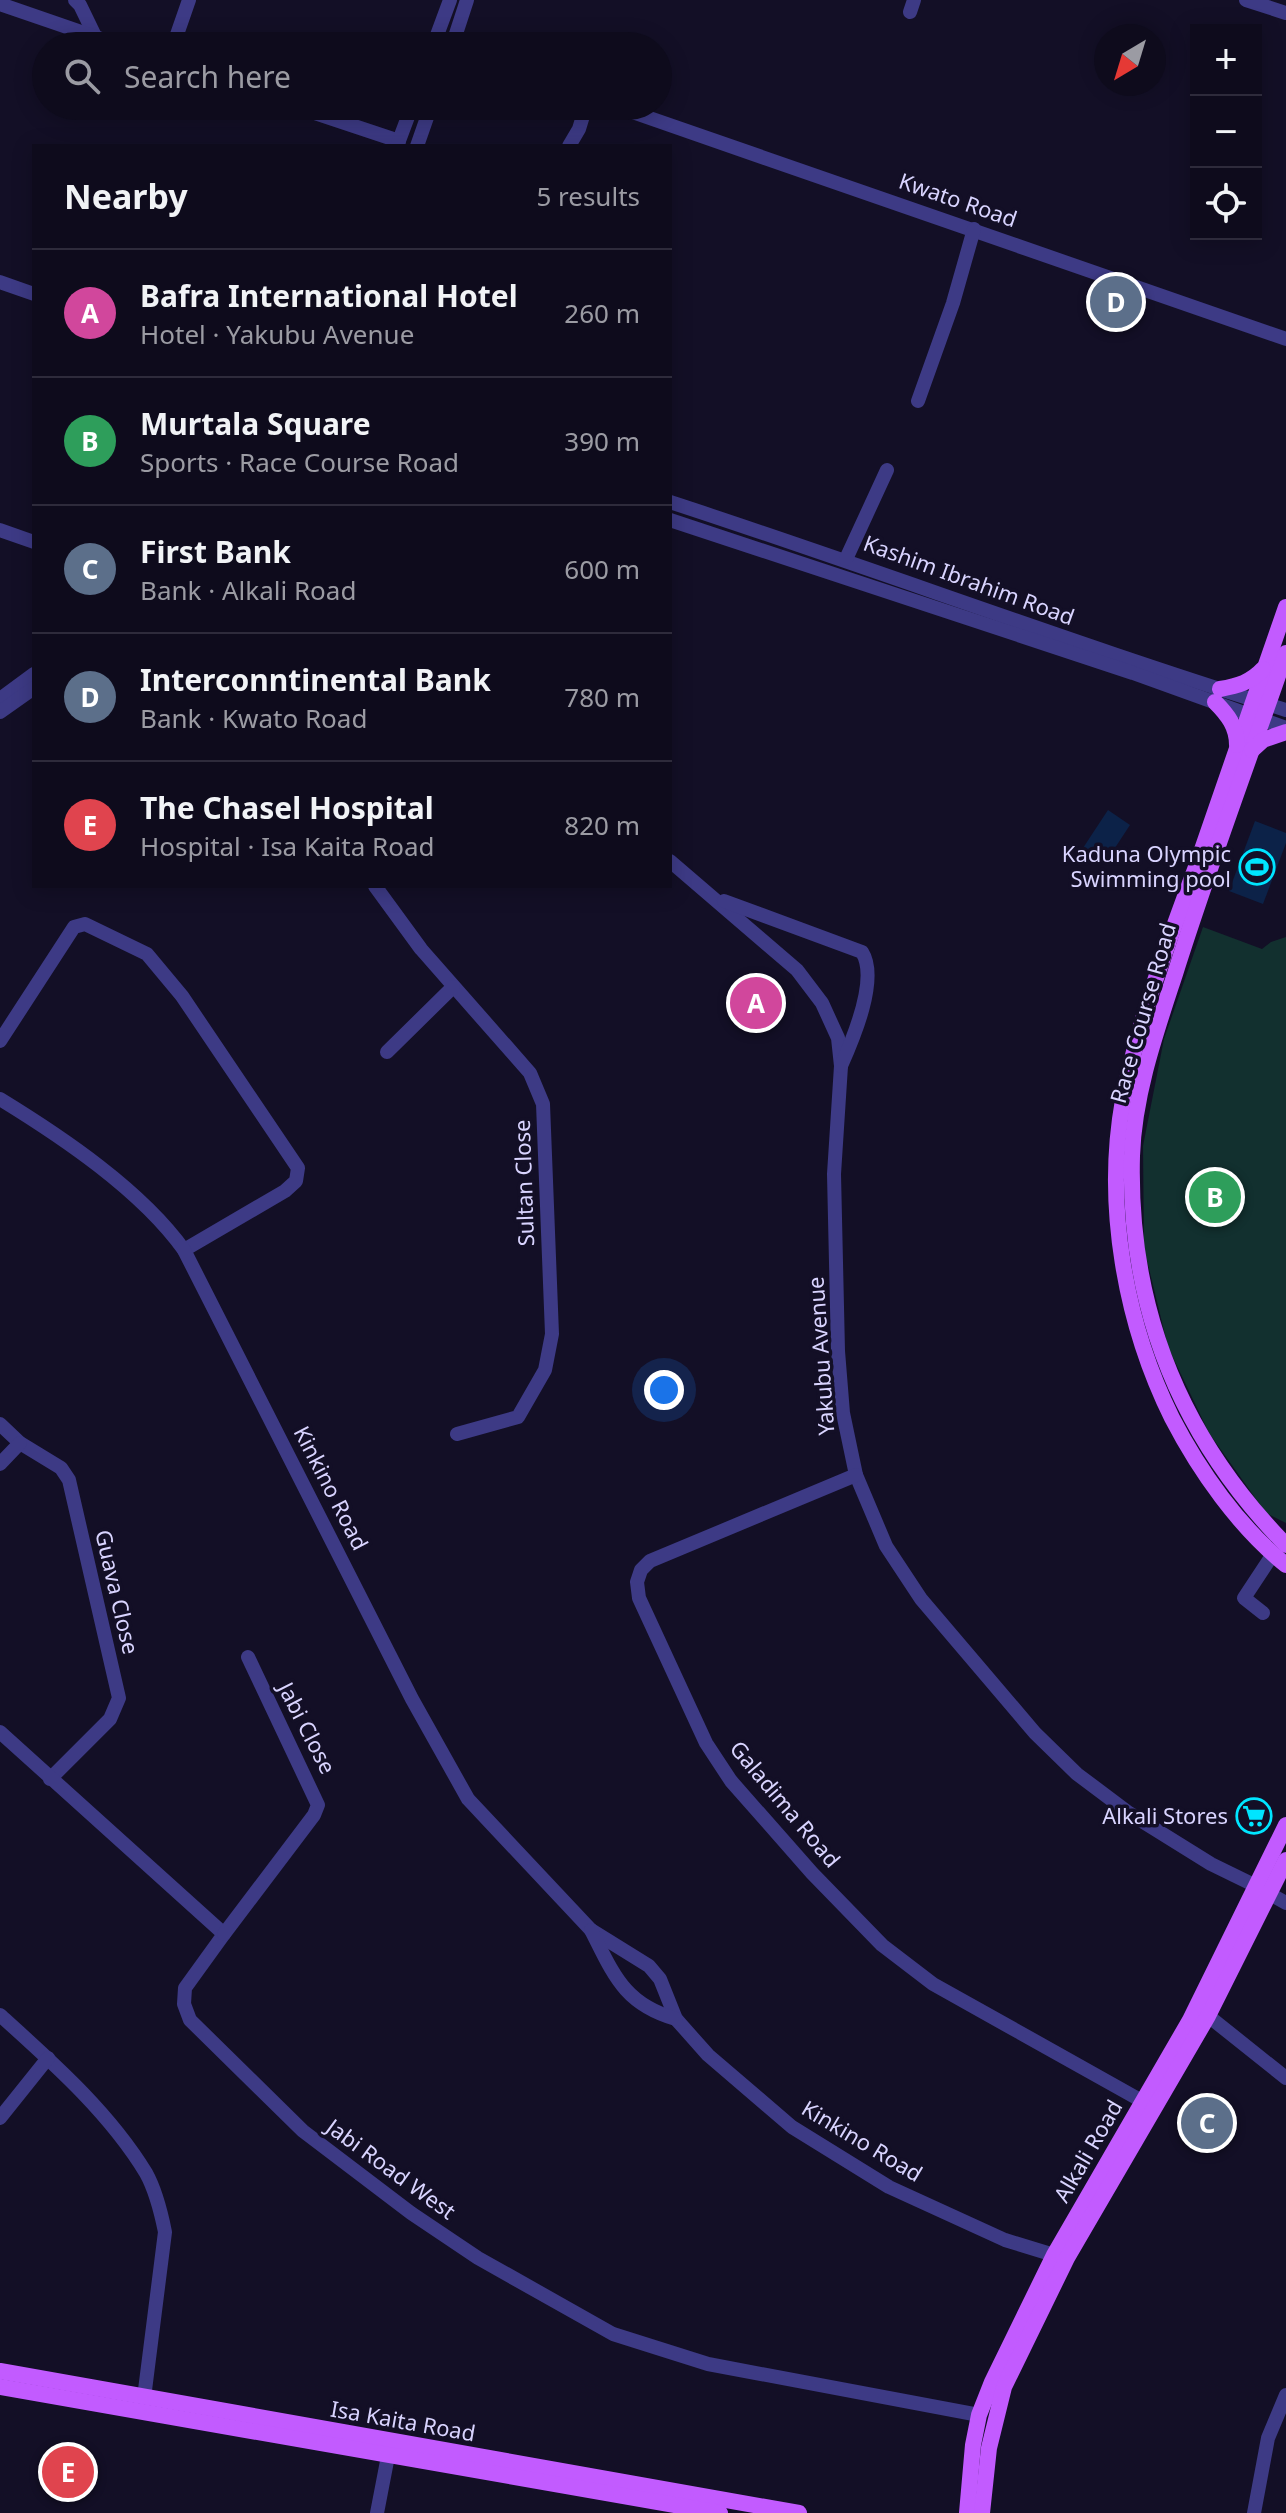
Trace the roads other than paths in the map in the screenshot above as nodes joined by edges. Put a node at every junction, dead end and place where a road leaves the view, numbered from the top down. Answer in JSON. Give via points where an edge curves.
{"nodes":[{"id":1,"x":75,"y":0,"type":"edge"},
{"id":2,"x":189,"y":0,"type":"edge"},
{"id":3,"x":450,"y":0,"type":"edge"},
{"id":4,"x":467,"y":0,"type":"edge"},
{"id":5,"x":1246,"y":0,"type":"edge"},
{"id":6,"x":0,"y":4,"type":"edge"},
{"id":7,"x":1286,"y":13,"type":"edge"},
{"id":8,"x":83,"y":32,"type":"edge"},
{"id":9,"x":93,"y":32,"type":"edge"},
{"id":10,"x":178,"y":32,"type":"edge"},
{"id":11,"x":438,"y":32,"type":"edge"},
{"id":12,"x":457,"y":32,"type":"edge"},
{"id":13,"x":332,"y":120,"type":"edge"},
{"id":14,"x":407,"y":120,"type":"edge"},
{"id":15,"x":426,"y":120,"type":"edge"},
{"id":16,"x":582,"y":120,"type":"edge"},
{"id":17,"x":656,"y":120,"type":"edge"},
{"id":18,"x":398,"y":144,"type":"edge"},
{"id":19,"x":418,"y":144,"type":"edge"},
{"id":20,"x":570,"y":144,"type":"edge"},
{"id":21,"x":974,"y":229,"type":"junction"},
{"id":22,"x":0,"y":282,"type":"edge"},
{"id":23,"x":32,"y":293,"type":"edge"},
{"id":24,"x":1286,"y":339,"type":"edge"},
{"id":25,"x":918,"y":401,"type":"dead end"},
{"id":26,"x":887,"y":470,"type":"dead end"},
{"id":27,"x":672,"y":503,"type":"edge"},
{"id":28,"x":672,"y":521,"type":"edge"},
{"id":29,"x":0,"y":530,"type":"edge"},
{"id":30,"x":777,"y":537,"type":"junction"},
{"id":31,"x":32,"y":541,"type":"edge"},
{"id":32,"x":772,"y":554,"type":"junction"},
{"id":33,"x":846,"y":559,"type":"junction"},
{"id":34,"x":1286,"y":607,"type":"edge"},
{"id":35,"x":1286,"y":653,"type":"edge"},
{"id":36,"x":1272,"y":671,"type":"junction"},
{"id":37,"x":32,"y":675,"type":"edge"},
{"id":38,"x":32,"y":689,"type":"edge"},
{"id":39,"x":1286,"y":692,"type":"edge"},
{"id":40,"x":1218,"y":695,"type":"junction"},
{"id":41,"x":0,"y":699,"type":"edge"},
{"id":42,"x":1258,"y":709,"type":"junction"},
{"id":43,"x":1286,"y":710,"type":"edge"},
{"id":44,"x":0,"y":712,"type":"edge"},
{"id":45,"x":1286,"y":730,"type":"edge"},
{"id":46,"x":1244,"y":749,"type":"junction"},
{"id":47,"x":672,"y":863,"type":"edge"},
{"id":48,"x":376,"y":888,"type":"edge"},
{"id":49,"x":716,"y":898,"type":"junction"},
{"id":50,"x":453,"y":987,"type":"junction"},
{"id":51,"x":0,"y":1041,"type":"edge"},
{"id":52,"x":387,"y":1052,"type":"dead end"},
{"id":53,"x":841,"y":1066,"type":"junction"},
{"id":54,"x":0,"y":1099,"type":"edge"},
{"id":55,"x":184,"y":1250,"type":"junction"},
{"id":56,"x":0,"y":1424,"type":"edge"},
{"id":57,"x":457,"y":1434,"type":"dead end"},
{"id":58,"x":20,"y":1443,"type":"junction"},
{"id":59,"x":0,"y":1464,"type":"edge"},
{"id":60,"x":856,"y":1475,"type":"junction"},
{"id":61,"x":1282,"y":1555,"type":"edge"},
{"id":62,"x":1263,"y":1613,"type":"dead end"},
{"id":63,"x":248,"y":1657,"type":"dead end"},
{"id":64,"x":0,"y":1732,"type":"edge"},
{"id":65,"x":50,"y":1779,"type":"junction"},
{"id":66,"x":1286,"y":1825,"type":"edge"},
{"id":67,"x":1286,"y":1860,"type":"edge"},
{"id":68,"x":1263,"y":1890,"type":"junction"},
{"id":69,"x":1286,"y":1903,"type":"edge"},
{"id":70,"x":591,"y":1930,"type":"junction"},
{"id":71,"x":224,"y":1934,"type":"junction"},
{"id":72,"x":1202,"y":2012,"type":"junction"},
{"id":73,"x":0,"y":2015,"type":"edge"},
{"id":74,"x":676,"y":2019,"type":"junction"},
{"id":75,"x":48,"y":2058,"type":"junction"},
{"id":76,"x":1286,"y":2078,"type":"edge"},
{"id":77,"x":1142,"y":2101,"type":"junction"},
{"id":78,"x":0,"y":2118,"type":"edge"},
{"id":79,"x":1054,"y":2255,"type":"junction"},
{"id":80,"x":0,"y":2371,"type":"edge"},
{"id":81,"x":0,"y":2387,"type":"edge"},
{"id":82,"x":1286,"y":2395,"type":"edge"},
{"id":83,"x":144,"y":2398,"type":"junction"},
{"id":84,"x":979,"y":2415,"type":"junction"},
{"id":85,"x":388,"y":2456,"type":"junction"},
{"id":86,"x":634,"y":2506,"type":"edge"},
{"id":87,"x":764,"y":2510,"type":"edge"},
{"id":88,"x":377,"y":2513,"type":"edge"},
{"id":89,"x":720,"y":2513,"type":"edge"},
{"id":90,"x":799,"y":2513,"type":"edge"},
{"id":91,"x":967,"y":2513,"type":"edge"},
{"id":92,"x":982,"y":2513,"type":"edge"},
{"id":93,"x":1254,"y":2513,"type":"edge"}],
"edges":[{"from":1,"to":9,"type":"street"},
{"from":2,"to":10,"type":"street"},
{"from":3,"to":11,"type":"street"},
{"from":4,"to":12,"type":"street"},
{"from":5,"to":7,"type":"street"},
{"from":6,"to":8,"type":"street"},
{"from":13,"to":18,"type":"street"},
{"from":14,"to":18,"type":"street"},
{"from":15,"to":19,"type":"street"},
{"from":16,"to":20,"type":"street"},
{"from":17,"to":21,"type":"street","name":"Kwato Road"},
{"from":21,"to":24,"type":"street","name":"Kwato Road"},
{"from":21,"to":25,"type":"street"},
{"from":22,"to":23,"type":"street"},
{"from":26,"to":33,"type":"street"},
{"from":27,"to":30,"type":"street","name":"Kashim Ibrahim Road"},
{"from":28,"to":32,"type":"street","name":"Kashim Ibrahim Road"},
{"from":29,"to":31,"type":"street"},
{"from":30,"to":32,"type":"street"},
{"from":30,"to":33,"type":"street","name":"Kashim Ibrahim Road"},
{"from":32,"to":40,"type":"street","name":"Kashim Ibrahim Road"},
{"from":33,"to":40,"type":"street","name":"Kashim Ibrahim Road"},
{"from":34,"to":36,"type":"main road"},
{"from":35,"to":36,"type":"main road"},
{"from":36,"to":39,"type":"main road"},
{"from":36,"to":40,"type":"main road"},
{"from":36,"to":42,"type":"main road","name":"Race Course Road"},
{"from":37,"to":41,"type":"street"},
{"from":38,"to":44,"type":"street"},
{"from":40,"to":42,"type":"street","name":"Kashim Ibrahim Road"},
{"from":40,"to":46,"type":"main road"},
{"from":42,"to":43,"type":"street"},
{"from":42,"to":45,"type":"street"},
{"from":42,"to":46,"type":"main road","name":"Race Course Road"},
{"from":45,"to":46,"type":"main road"},
{"from":46,"to":61,"type":"main road","name":"Race Course Road","via":[[1149,1057],[1132,1155],[1133,1202],[1136,1249],[1160,1351],[1196,1428]]},
{"from":47,"to":49,"type":"street","name":"Yakubu Avenue"},
{"from":48,"to":50,"type":"street","name":"Sultan Close"},
{"from":49,"to":53,"type":"street","name":"Yakubu Avenue","via":[[797,970],[822,1003],[838,1038]]},
{"from":49,"to":53,"type":"street","via":[[862,952],[868,960],[855,1033]]},
{"from":50,"to":52,"type":"street"},
{"from":50,"to":57,"type":"street","name":"Sultan Close","via":[[530,1073],[543,1104],[552,1334],[545,1370],[521,1414]]},
{"from":51,"to":55,"type":"street","via":[[74,927],[85,924],[147,954],[182,996],[298,1168],[296,1181],[285,1191]]},
{"from":53,"to":60,"type":"street","name":"Yakubu Avenue","via":[[834,1174],[838,1351]]},
{"from":54,"to":55,"type":"street","name":"Kinkino Road","via":[[131,1191]]},
{"from":55,"to":70,"type":"street","name":"Kinkino Road","via":[[468,1799]]},
{"from":56,"to":58,"type":"street","name":"Guava Close"},
{"from":58,"to":59,"type":"street"},
{"from":58,"to":65,"type":"street","name":"Guava Close","via":[[61,1468],[69,1480],[119,1698],[110,1719]]},
{"from":60,"to":68,"type":"street","name":"Yakubu Avenue","via":[[886,1546],[921,1599],[1035,1733],[1077,1774],[1129,1813]]},
{"from":60,"to":77,"type":"street","name":"Galadima Road","via":[[650,1561],[637,1582],[645,1613],[706,1743],[731,1781],[882,1945],[933,1984]]},
{"from":61,"to":62,"type":"street","via":[[1244,1598]]},
{"from":63,"to":71,"type":"street","name":"Jabi Close","via":[[318,1805]]},
{"from":64,"to":65,"type":"street"},
{"from":65,"to":71,"type":"street"},
{"from":66,"to":68,"type":"main road","name":"Alkali Road"},
{"from":67,"to":68,"type":"main road","name":"Alkali Road"},
{"from":68,"to":69,"type":"street","name":"Yakubu Avenue"},
{"from":68,"to":72,"type":"main road","name":"Alkali Road"},
{"from":70,"to":74,"type":"street","name":"Kinkino Road","via":[[649,1966]]},
{"from":70,"to":74,"type":"street","name":"Kinkino Road","via":[[631,1997]]},
{"from":71,"to":84,"type":"street","name":"Jabi Road West","via":[[185,1988],[190,2020],[303,2131],[478,2258],[613,2334],[708,2364]]},
{"from":72,"to":76,"type":"street"},
{"from":72,"to":77,"type":"main road","name":"Alkali Road"},
{"from":72,"to":92,"type":"main road","name":"Alkali Road","via":[[1067,2258],[1004,2387],[989,2448]]},
{"from":73,"to":75,"type":"street"},
{"from":74,"to":79,"type":"street","name":"Kinkino Road","via":[[708,2055],[792,2127],[889,2187],[1005,2240]]},
{"from":75,"to":78,"type":"street"},
{"from":75,"to":83,"type":"street","via":[[121,2138],[147,2175],[159,2205],[165,2232]]},
{"from":77,"to":79,"type":"main road","name":"Alkali Road"},
{"from":79,"to":84,"type":"main road","name":"Alkali Road"},
{"from":80,"to":83,"type":"main road","name":"Isa Kaita Road"},
{"from":81,"to":85,"type":"main road","name":"Isa Kaita Road"},
{"from":82,"to":93,"type":"street","via":[[1268,2438]]},
{"from":83,"to":87,"type":"main road","name":"Isa Kaita Road"},
{"from":84,"to":91,"type":"main road","name":"Alkali Road"},
{"from":85,"to":86,"type":"main road","name":"Isa Kaita Road"},
{"from":85,"to":88,"type":"street"},
{"from":86,"to":89,"type":"main road","name":"Isa Kaita Road"},
{"from":87,"to":90,"type":"main road","name":"Isa Kaita Road"}]}
